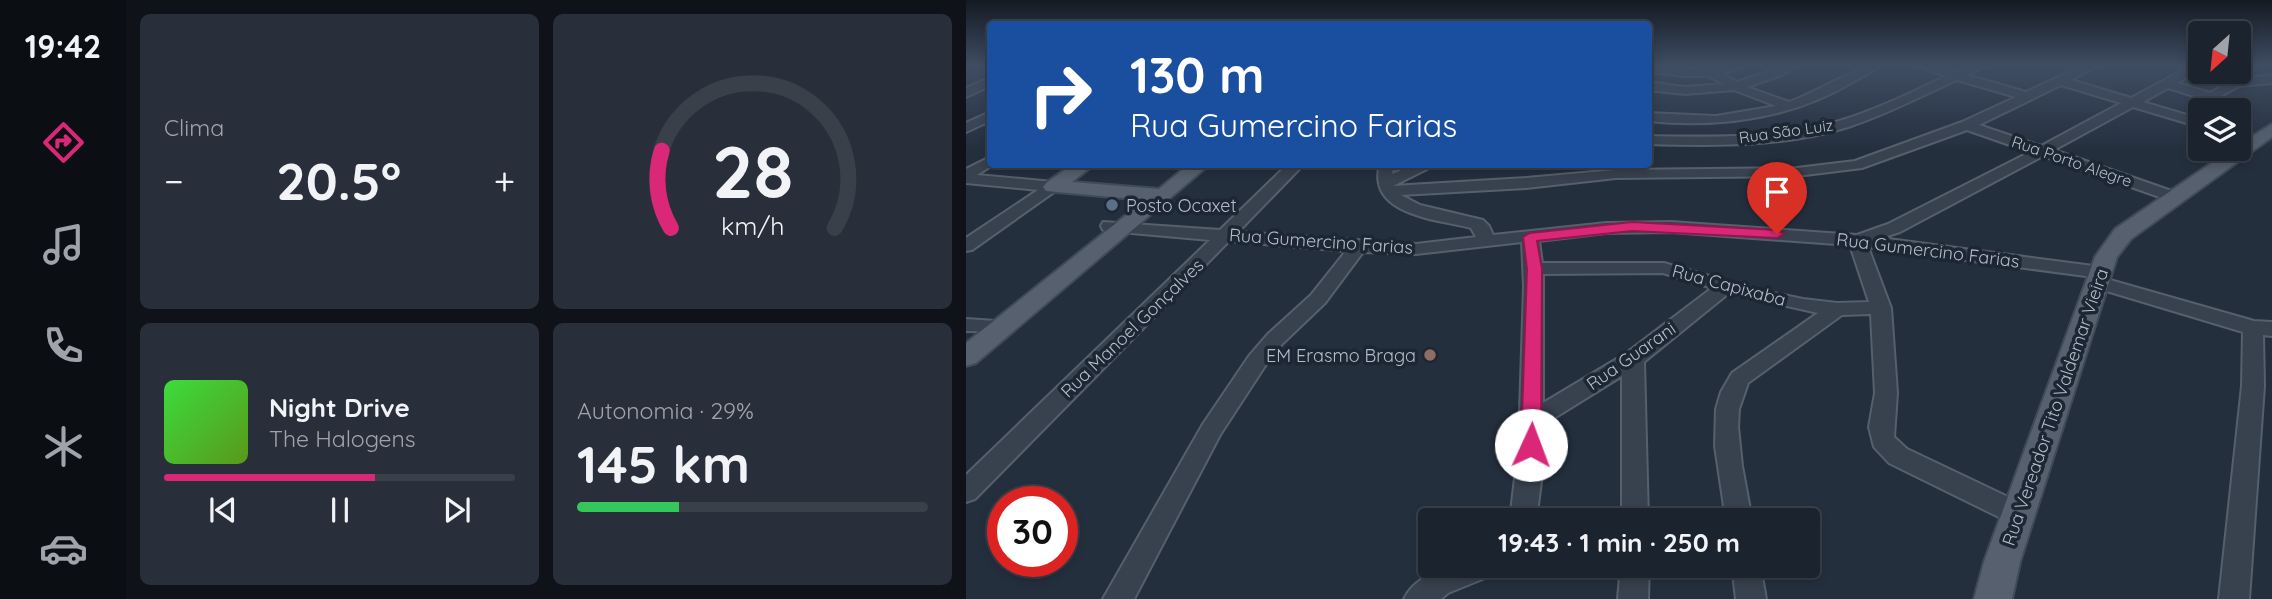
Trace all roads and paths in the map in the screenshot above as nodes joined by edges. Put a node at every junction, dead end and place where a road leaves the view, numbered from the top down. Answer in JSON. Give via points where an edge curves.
{"nodes":[{"id":1,"x":1752,"y":94,"type":"edge"},
{"id":2,"x":1820,"y":94,"type":"edge"},
{"id":3,"x":1914,"y":94,"type":"edge"},
{"id":4,"x":2019,"y":94,"type":"edge"},
{"id":5,"x":2031,"y":94,"type":"edge"},
{"id":6,"x":2108,"y":94,"type":"edge"},
{"id":7,"x":2146,"y":94,"type":"edge"},
{"id":8,"x":2201,"y":94,"type":"edge"},
{"id":9,"x":2217,"y":94,"type":"edge"},
{"id":10,"x":2026,"y":96,"type":"junction"},
{"id":11,"x":2211,"y":97,"type":"junction"},
{"id":12,"x":2214,"y":98,"type":"edge"},
{"id":13,"x":2133,"y":101,"type":"junction"},
{"id":14,"x":1791,"y":106,"type":"junction"},
{"id":15,"x":1652,"y":117,"type":"edge"},
{"id":16,"x":987,"y":118,"type":"edge"},
{"id":17,"x":2188,"y":118,"type":"edge"},
{"id":18,"x":1967,"y":125,"type":"junction"},
{"id":19,"x":966,"y":128,"type":"edge"},
{"id":20,"x":2255,"y":135,"type":"edge"},
{"id":21,"x":1652,"y":140,"type":"edge"},
{"id":22,"x":2044,"y":151,"type":"junction"},
{"id":23,"x":987,"y":163,"type":"edge"},
{"id":24,"x":1079,"y":168,"type":"edge"},
{"id":25,"x":1181,"y":168,"type":"edge"},
{"id":26,"x":1195,"y":168,"type":"edge"},
{"id":27,"x":1293,"y":168,"type":"edge"},
{"id":28,"x":1386,"y":168,"type":"edge"},
{"id":29,"x":1422,"y":168,"type":"edge"},
{"id":30,"x":966,"y":177,"type":"edge"},
{"id":31,"x":1051,"y":184,"type":"junction"},
{"id":32,"x":1387,"y":186,"type":"junction"},
{"id":33,"x":1161,"y":191,"type":"junction"},
{"id":34,"x":2177,"y":198,"type":"junction"},
{"id":35,"x":1118,"y":227,"type":"junction"},
{"id":36,"x":1228,"y":234,"type":"junction"},
{"id":37,"x":1530,"y":237,"type":"junction"},
{"id":38,"x":1857,"y":240,"type":"junction"},
{"id":39,"x":1487,"y":243,"type":"junction"},
{"id":40,"x":966,"y":246,"type":"edge"},
{"id":41,"x":1358,"y":247,"type":"junction"},
{"id":42,"x":1535,"y":269,"type":"junction"},
{"id":43,"x":2099,"y":278,"type":"junction"},
{"id":44,"x":1726,"y":286,"type":"junction"},
{"id":45,"x":1881,"y":308,"type":"junction"},
{"id":46,"x":1837,"y":309,"type":"junction"},
{"id":47,"x":979,"y":329,"type":"edge"},
{"id":48,"x":2263,"y":329,"type":"edge"},
{"id":49,"x":966,"y":357,"type":"edge"},
{"id":50,"x":1633,"y":359,"type":"junction"},
{"id":51,"x":1532,"y":420,"type":"junction"},
{"id":52,"x":966,"y":491,"type":"edge"},
{"id":53,"x":1525,"y":508,"type":"edge"},
{"id":54,"x":1635,"y":508,"type":"edge"},
{"id":55,"x":1737,"y":508,"type":"edge"},
{"id":56,"x":2018,"y":514,"type":"junction"},
{"id":57,"x":1451,"y":578,"type":"edge"},
{"id":58,"x":1634,"y":578,"type":"edge"},
{"id":59,"x":1747,"y":578,"type":"edge"},
{"id":60,"x":1118,"y":599,"type":"edge"},
{"id":61,"x":1419,"y":599,"type":"edge"},
{"id":62,"x":1633,"y":599,"type":"edge"},
{"id":63,"x":1751,"y":599,"type":"edge"},
{"id":64,"x":1993,"y":599,"type":"edge"},
{"id":65,"x":2234,"y":599,"type":"edge"}],
"edges":[{"from":1,"to":14,"type":"street"},
{"from":2,"to":14,"type":"street"},
{"from":3,"to":21,"type":"street","name":"Rua São Luiz","via":[[1866,116],[1811,131],[1743,139]]},
{"from":4,"to":10,"type":"street"},
{"from":5,"to":10,"type":"street"},
{"from":6,"to":13,"type":"street"},
{"from":7,"to":13,"type":"street"},
{"from":8,"to":11,"type":"street"},
{"from":9,"to":11,"type":"street"},
{"from":10,"to":18,"type":"street"},
{"from":11,"to":12,"type":"street"},
{"from":13,"to":17,"type":"street"},
{"from":13,"to":22,"type":"street"},
{"from":14,"to":15,"type":"street","via":[[1721,118]]},
{"from":16,"to":19,"type":"street"},
{"from":18,"to":22,"type":"street","name":"Rua Porto Alegre"},
{"from":18,"to":32,"type":"street","via":[[1882,158],[1824,170],[1616,174],[1526,183]]},
{"from":20,"to":34,"type":"main road","name":"Rua Vereador Tito Valdemar Vieira"},
{"from":22,"to":34,"type":"street","name":"Rua Porto Alegre"},
{"from":22,"to":38,"type":"street","via":[[1902,224]]},
{"from":23,"to":30,"type":"street"},
{"from":24,"to":31,"type":"main road"},
{"from":25,"to":33,"type":"main road"},
{"from":26,"to":33,"type":"main road"},
{"from":27,"to":36,"type":"street","name":"Rua Manoel Gonçalves"},
{"from":28,"to":32,"type":"street"},
{"from":29,"to":32,"type":"street"},
{"from":30,"to":31,"type":"street"},
{"from":31,"to":33,"type":"main road"},
{"from":31,"to":40,"type":"street"},
{"from":32,"to":39,"type":"street","via":[[1405,206],[1481,226]]},
{"from":33,"to":35,"type":"main road"},
{"from":34,"to":43,"type":"main road","name":"Rua Vereador Tito Valdemar Vieira","via":[[2123,234],[2106,257]]},
{"from":35,"to":36,"type":"street","name":"Rua Gumercino Farias"},
{"from":35,"to":47,"type":"main road"},
{"from":36,"to":41,"type":"street","name":"Rua Gumercino Farias"},
{"from":36,"to":52,"type":"street","name":"Rua Manoel Gonçalves"},
{"from":37,"to":38,"type":"street","name":"Rua Gumercino Farias","via":[[1606,228],[1671,227]]},
{"from":37,"to":39,"type":"street","name":"Rua Gumercino Farias"},
{"from":37,"to":42,"type":"street"},
{"from":38,"to":43,"type":"street","name":"Rua Gumercino Farias"},
{"from":38,"to":45,"type":"street"},
{"from":39,"to":41,"type":"street","name":"Rua Gumercino Farias","via":[[1416,249]]},
{"from":41,"to":60,"type":"street","via":[[1318,299],[1257,361],[1210,430]]},
{"from":42,"to":44,"type":"street","name":"Rua Capixaba","via":[[1646,266]]},
{"from":42,"to":51,"type":"street"},
{"from":43,"to":48,"type":"street","name":"Rua Gumercino Farias"},
{"from":43,"to":56,"type":"main road","name":"Rua Vereador Tito Valdemar Vieira"},
{"from":44,"to":46,"type":"street","name":"Rua Capixaba"},
{"from":44,"to":50,"type":"street","name":"Rua Guarani"},
{"from":45,"to":46,"type":"street","name":"Rua Capixaba"},
{"from":45,"to":56,"type":"street","via":[[1886,393],[1882,440],[1898,456]]},
{"from":46,"to":55,"type":"street","via":[[1740,377],[1729,393],[1726,419]]},
{"from":47,"to":49,"type":"main road"},
{"from":48,"to":65,"type":"street","via":[[2253,386]]},
{"from":50,"to":51,"type":"street","name":"Rua Guarani"},
{"from":50,"to":54,"type":"street"},
{"from":51,"to":53,"type":"street"},
{"from":56,"to":64,"type":"main road","name":"Rua Vereador Tito Valdemar Vieira"},
{"from":57,"to":61,"type":"street"},
{"from":58,"to":62,"type":"street"},
{"from":59,"to":63,"type":"street"}]}
